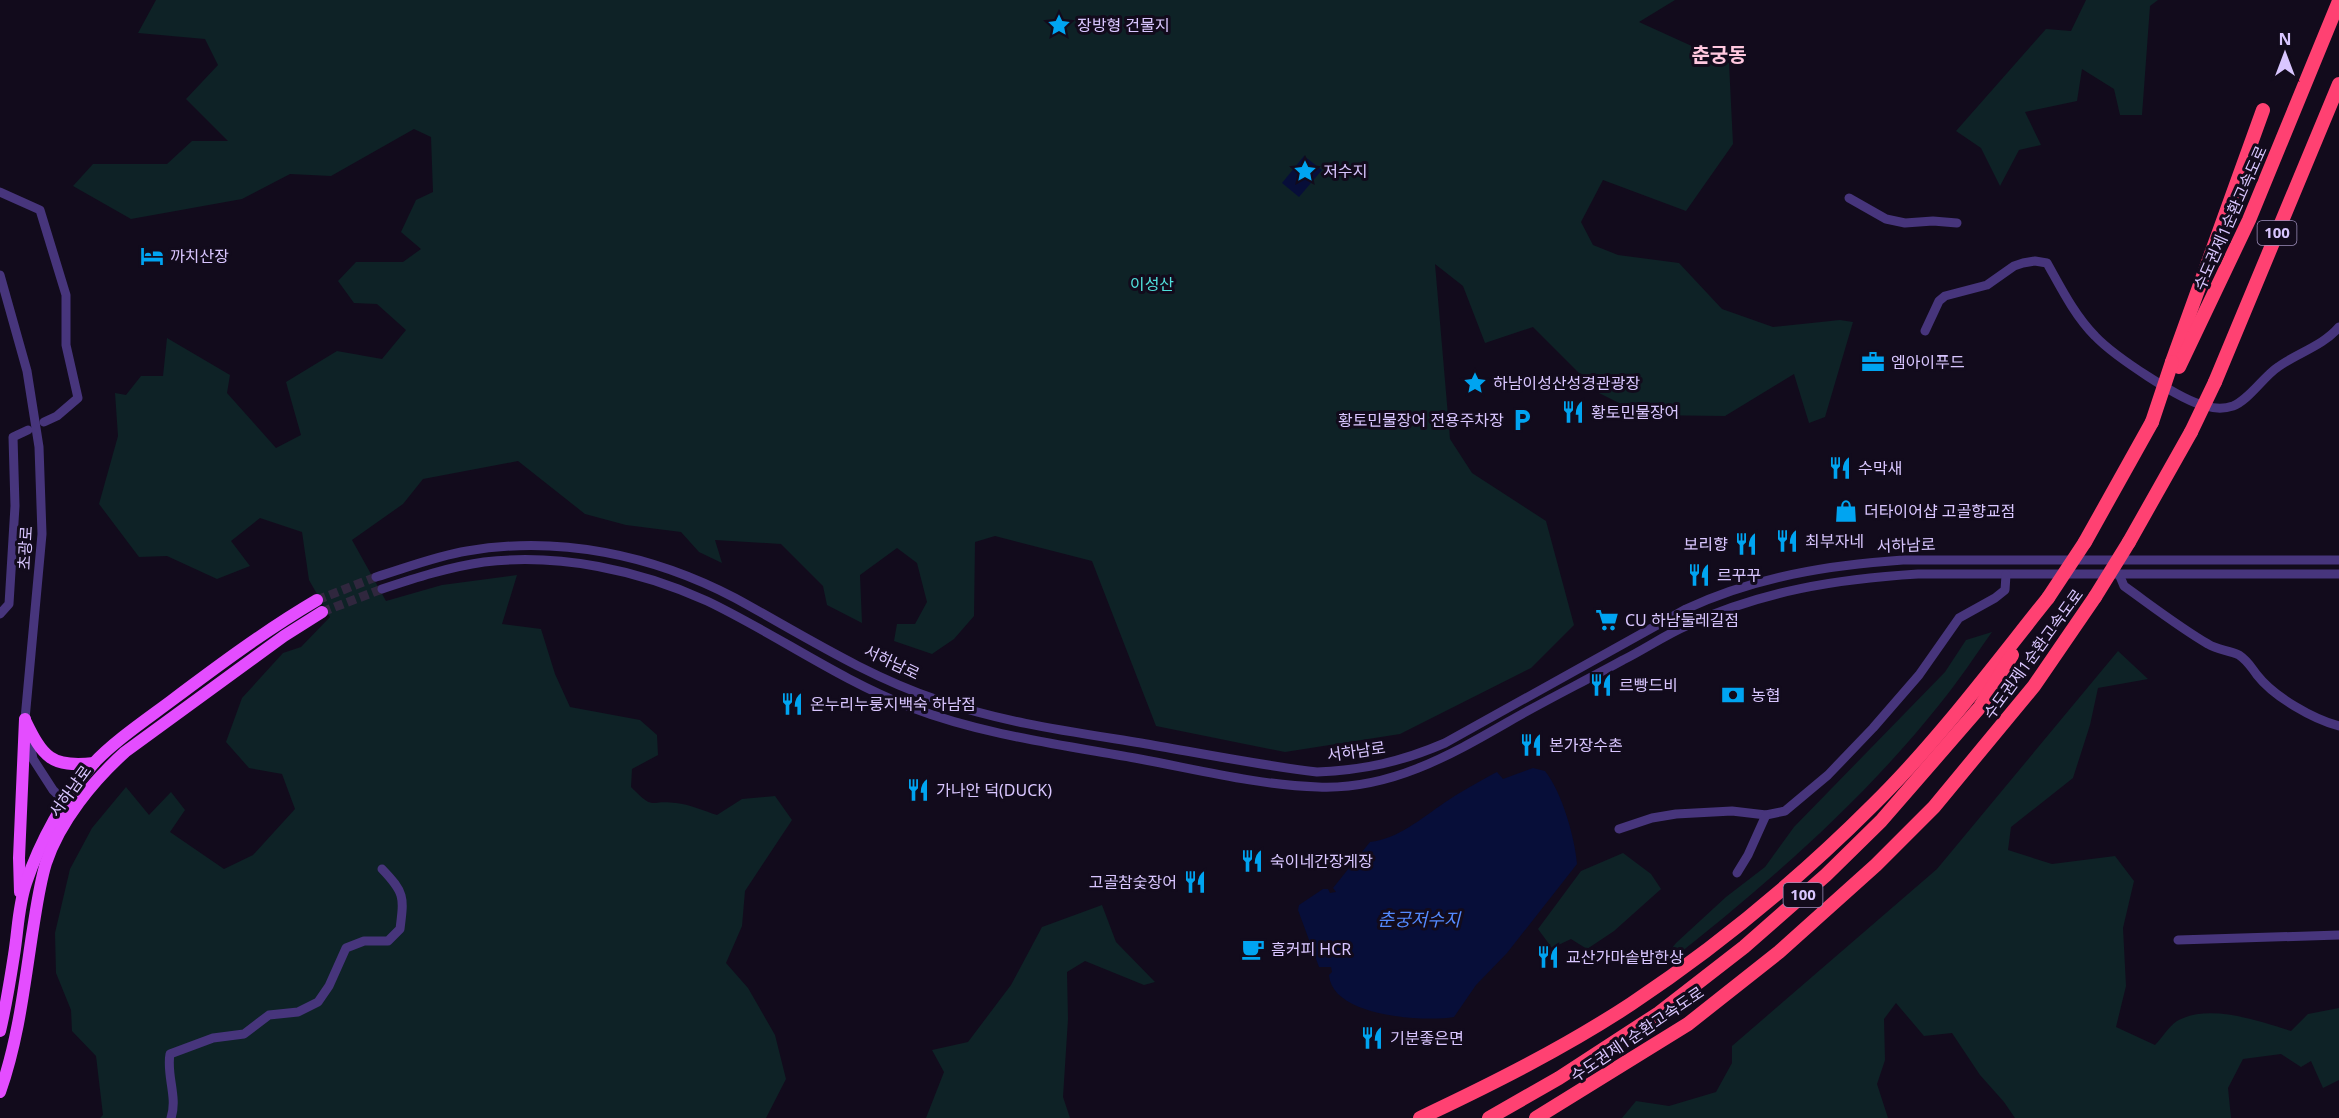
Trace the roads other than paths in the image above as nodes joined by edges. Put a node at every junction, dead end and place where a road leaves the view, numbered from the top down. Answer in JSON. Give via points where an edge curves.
{"nodes":[{"id":1,"x":2339,"y":1,"type":"edge"},
{"id":2,"x":2339,"y":14,"type":"edge"},
{"id":3,"x":2319,"y":54,"type":"junction"},
{"id":4,"x":2339,"y":84,"type":"edge"},
{"id":5,"x":2263,"y":110,"type":"dead end"},
{"id":6,"x":0,"y":192,"type":"edge"},
{"id":7,"x":1850,"y":198,"type":"dead end"},
{"id":8,"x":1957,"y":223,"type":"dead end"},
{"id":9,"x":0,"y":275,"type":"edge"},
{"id":10,"x":2339,"y":327,"type":"edge"},
{"id":11,"x":1925,"y":331,"type":"dead end"},
{"id":12,"x":2175,"y":364,"type":"junction"},
{"id":13,"x":44,"y":422,"type":"dead end"},
{"id":14,"x":28,"y":430,"type":"dead end"},
{"id":15,"x":2339,"y":560,"type":"edge"},
{"id":16,"x":2119,"y":574,"type":"junction"},
{"id":17,"x":2339,"y":574,"type":"edge"},
{"id":18,"x":2006,"y":575,"type":"junction"},
{"id":19,"x":376,"y":577,"type":"tunnel mouth"},
{"id":20,"x":381,"y":589,"type":"tunnel mouth"},
{"id":21,"x":2048,"y":598,"type":"junction"},
{"id":22,"x":317,"y":600,"type":"tunnel mouth"},
{"id":23,"x":322,"y":612,"type":"tunnel mouth"},
{"id":24,"x":0,"y":614,"type":"edge"},
{"id":25,"x":25,"y":719,"type":"junction"},
{"id":26,"x":2339,"y":726,"type":"edge"},
{"id":27,"x":94,"y":763,"type":"junction"},
{"id":28,"x":70,"y":807,"type":"junction"},
{"id":29,"x":1766,"y":815,"type":"junction"},
{"id":30,"x":1619,"y":829,"type":"dead end"},
{"id":31,"x":382,"y":869,"type":"dead end"},
{"id":32,"x":1737,"y":873,"type":"dead end"},
{"id":33,"x":20,"y":903,"type":"junction"},
{"id":34,"x":2339,"y":935,"type":"edge"},
{"id":35,"x":2178,"y":940,"type":"dead end"},
{"id":36,"x":2,"y":1013,"type":"edge"},
{"id":37,"x":0,"y":1031,"type":"edge"},
{"id":38,"x":16,"y":1032,"type":"junction"},
{"id":39,"x":0,"y":1092,"type":"edge"},
{"id":40,"x":171,"y":1118,"type":"edge"},
{"id":41,"x":1420,"y":1118,"type":"edge"},
{"id":42,"x":1489,"y":1118,"type":"edge"},
{"id":43,"x":1536,"y":1118,"type":"edge"}],
"edges":[{"from":1,"to":3,"type":"highway","name":"수도권제1순환고속도로","number":"100"},
{"from":2,"to":3,"type":"highway"},
{"from":3,"to":12,"type":"highway","name":"수도권제1순환고속도로","number":"100","via":[[2249,220]]},
{"from":4,"to":43,"type":"highway","name":"수도권제1순환고속도로","number":"100","bridge":true,"via":[[2191,432],[2129,542],[2034,686],[1934,807],[1779,952],[1688,1024]]},
{"from":5,"to":12,"type":"highway"},
{"from":6,"to":13,"type":"street","via":[[40,210],[66,294],[66,345],[78,398]]},
{"from":7,"to":8,"type":"street","via":[[1886,219]]},
{"from":9,"to":25,"type":"street","name":"초광로","via":[[27,371],[39,447],[42,534]]},
{"from":10,"to":11,"type":"street","via":[[2278,366],[2236,405],[2221,409],[2184,397],[2094,336],[2047,264],[2023,263],[1987,285],[1945,296]]},
{"from":12,"to":21,"type":"highway","name":"수도권제1순환고속도로","number":"100","bridge":true,"via":[[2152,422],[2085,542]]},
{"from":14,"to":24,"type":"street","via":[[13,437],[15,506],[9,604]]},
{"from":15,"to":19,"type":"street","name":"서하남로","via":[[1903,560],[1849,564],[1776,578],[1686,609],[1425,752],[1385,765],[1317,772],[1011,721],[959,707],[874,674],[693,579],[613,553],[502,547],[449,555]]},
{"from":16,"to":17,"type":"street","name":"서하남로"},
{"from":16,"to":18,"type":"street","name":"서하남로"},
{"from":16,"to":26,"type":"street","via":[[2124,586],[2186,630],[2251,664],[2257,675],[2300,710]]},
{"from":18,"to":20,"type":"street","name":"서하남로","via":[[1918,574],[1850,579],[1772,594],[1688,625],[1454,754],[1388,778],[1324,787],[1265,782],[1017,737],[939,718],[843,677],[708,602],[613,570],[512,560],[456,568]]},
{"from":18,"to":29,"type":"street","via":[[2005,590],[1959,618],[1919,675],[1828,775],[1785,811]]},
{"from":21,"to":41,"type":"highway","name":"수도권제1순환고속도로","number":"100","via":[[1922,753],[1796,879],[1631,1004],[1510,1075]]},
{"from":21,"to":42,"type":"highway","name":"수도권제1순환고속도로","number":"100","via":[[1980,707],[1881,821],[1826,874],[1744,947],[1659,1013]]},
{"from":22,"to":27,"type":"main road","name":"서하남로","via":[[223,662]]},
{"from":23,"to":28,"type":"main road","name":"서하남로","via":[[125,752]]},
{"from":25,"to":27,"type":"main road","via":[[47,755],[62,765]]},
{"from":25,"to":28,"type":"street","name":"초광로","via":[[33,759],[41,775]]},
{"from":25,"to":33,"type":"main road"},
{"from":27,"to":28,"type":"main road","name":"서하남로"},
{"from":28,"to":33,"type":"main road","name":"서하남로","via":[[38,854]]},
{"from":28,"to":38,"type":"main road","name":"서하남로","via":[[44,872]]},
{"from":29,"to":30,"type":"street","via":[[1732,811],[1676,814]]},
{"from":29,"to":32,"type":"street"},
{"from":31,"to":40,"type":"street","via":[[400,888],[400,929],[388,941],[364,941],[346,948],[318,1002],[298,1012],[269,1015],[244,1034],[213,1038],[170,1054],[174,1109]]},
{"from":33,"to":36,"type":"main road","name":"서하남로","via":[[15,954]]},
{"from":34,"to":35,"type":"street"},
{"from":36,"to":37,"type":"main road","name":"서하남로"},
{"from":36,"to":38,"type":"street"},
{"from":38,"to":39,"type":"main road","name":"서하남로"}]}
